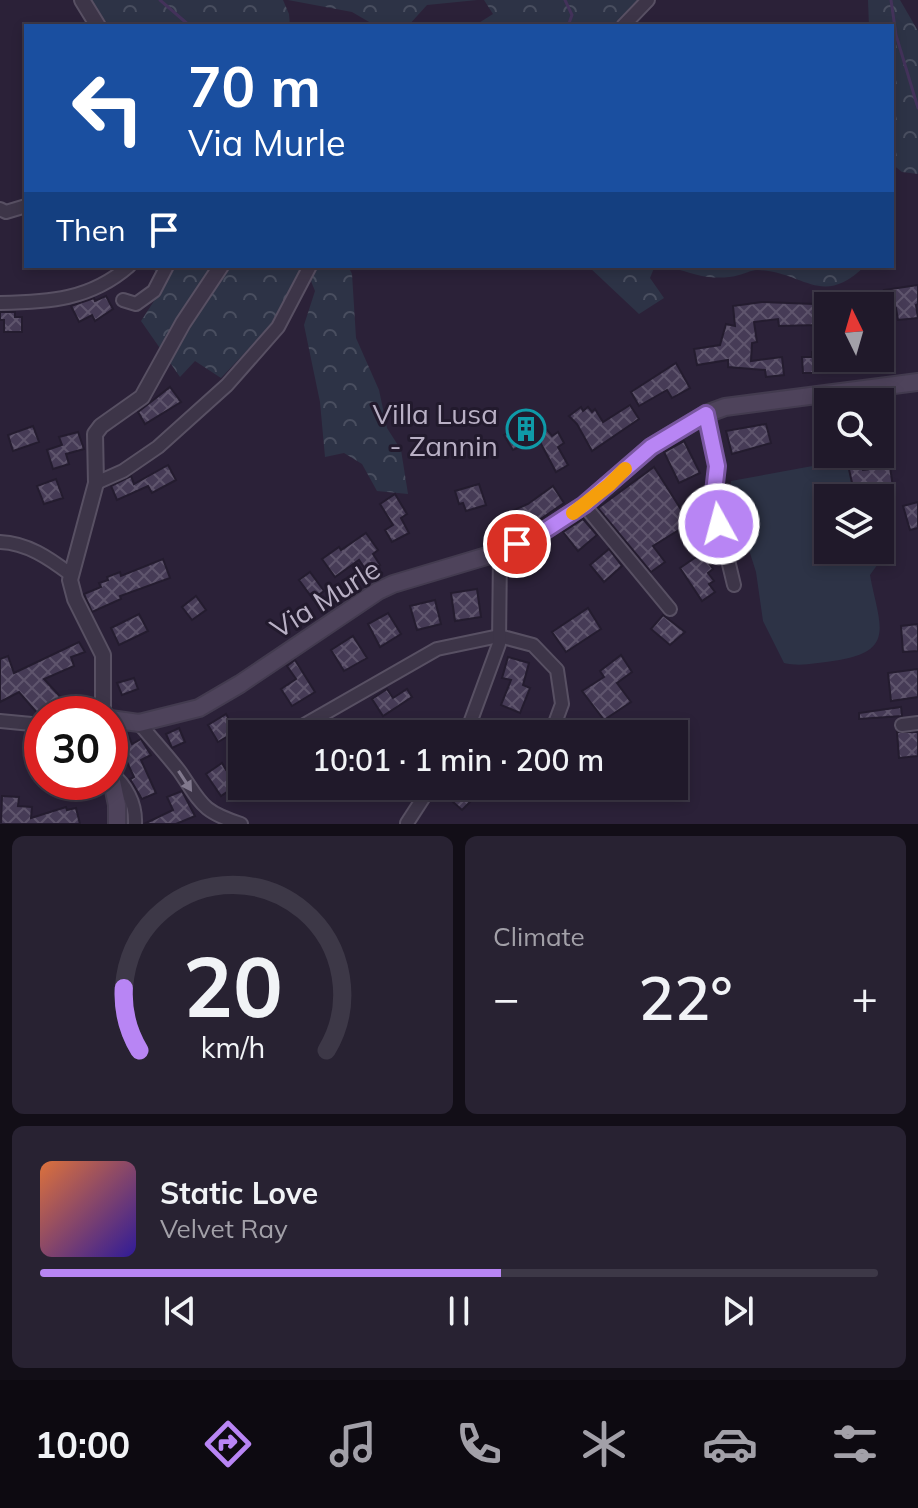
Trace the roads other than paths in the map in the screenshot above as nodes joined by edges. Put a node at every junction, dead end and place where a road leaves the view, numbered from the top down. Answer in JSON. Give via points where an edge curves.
{"nodes":[{"id":1,"x":82,"y":0,"type":"edge"},
{"id":2,"x":648,"y":0,"type":"edge"},
{"id":3,"x":97,"y":24,"type":"edge"},
{"id":4,"x":625,"y":24,"type":"edge"},
{"id":5,"x":24,"y":207,"type":"edge"},
{"id":6,"x":0,"y":209,"type":"edge"},
{"id":7,"x":127,"y":268,"type":"edge"},
{"id":8,"x":166,"y":268,"type":"edge"},
{"id":9,"x":220,"y":268,"type":"edge"},
{"id":10,"x":309,"y":268,"type":"edge"},
{"id":11,"x":123,"y":300,"type":"dead end"},
{"id":12,"x":0,"y":303,"type":"edge"},
{"id":13,"x":918,"y":382,"type":"edge"},
{"id":14,"x":706,"y":414,"type":"junction"},
{"id":15,"x":96,"y":483,"type":"junction"},
{"id":16,"x":584,"y":505,"type":"junction"},
{"id":17,"x":0,"y":542,"type":"edge"},
{"id":18,"x":500,"y":552,"type":"junction"},
{"id":19,"x":70,"y":574,"type":"junction"},
{"id":20,"x":734,"y":585,"type":"dead end"},
{"id":21,"x":670,"y":609,"type":"dead end"},
{"id":22,"x":499,"y":636,"type":"junction"},
{"id":23,"x":103,"y":696,"type":"edge"},
{"id":24,"x":313,"y":720,"type":"edge"},
{"id":25,"x":471,"y":720,"type":"edge"},
{"id":26,"x":556,"y":720,"type":"edge"},
{"id":27,"x":0,"y":721,"type":"edge"},
{"id":28,"x":128,"y":721,"type":"edge"},
{"id":29,"x":24,"y":723,"type":"edge"},
{"id":30,"x":139,"y":723,"type":"junction"},
{"id":31,"x":918,"y":723,"type":"edge"},
{"id":32,"x":902,"y":725,"type":"dead end"},
{"id":33,"x":128,"y":791,"type":"edge"},
{"id":34,"x":116,"y":800,"type":"edge"},
{"id":35,"x":422,"y":800,"type":"edge"},
{"id":36,"x":117,"y":824,"type":"edge"},
{"id":37,"x":135,"y":824,"type":"edge"},
{"id":38,"x":241,"y":824,"type":"edge"},
{"id":39,"x":407,"y":824,"type":"edge"}],
"edges":[{"from":1,"to":3,"type":"street"},
{"from":2,"to":4,"type":"street"},
{"from":5,"to":6,"type":"street"},
{"from":7,"to":12,"type":"street","via":[[111,282],[66,299]]},
{"from":8,"to":11,"type":"street","via":[[154,291],[136,304]]},
{"from":9,"to":15,"type":"street","via":[[142,397],[98,430]]},
{"from":10,"to":15,"type":"street","via":[[278,327],[227,385],[158,447]]},
{"from":13,"to":14,"type":"main road","name":"Via Murle","via":[[725,407]]},
{"from":14,"to":16,"type":"main road","name":"Via Murle","via":[[651,447]]},
{"from":14,"to":20,"type":"street","via":[[717,466],[715,506]]},
{"from":15,"to":19,"type":"street"},
{"from":16,"to":18,"type":"main road","name":"Via Murle"},
{"from":16,"to":21,"type":"street"},
{"from":17,"to":19,"type":"street","via":[[27,547]]},
{"from":18,"to":22,"type":"street"},
{"from":18,"to":30,"type":"main road","name":"Via Murle","via":[[393,584],[199,708]]},
{"from":19,"to":23,"type":"street","via":[[75,599],[103,655]]},
{"from":22,"to":24,"type":"street","via":[[437,649]]},
{"from":22,"to":25,"type":"street"},
{"from":22,"to":26,"type":"street","via":[[533,645],[557,670],[562,704]]},
{"from":27,"to":29,"type":"street"},
{"from":28,"to":30,"type":"main road","name":"Via Murle"},
{"from":30,"to":38,"type":"street","one_way":true,"via":[[197,800],[218,817]]},
{"from":31,"to":32,"type":"street"},
{"from":33,"to":37,"type":"street"},
{"from":34,"to":36,"type":"main road"},
{"from":35,"to":39,"type":"street"}]}
